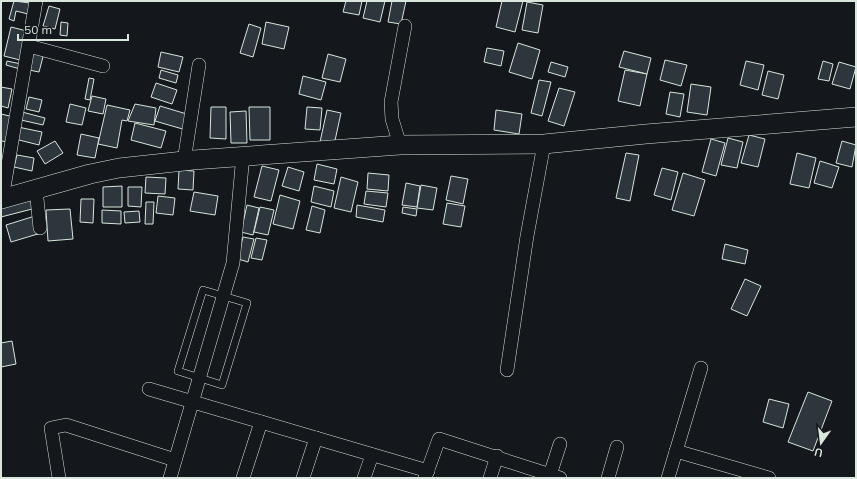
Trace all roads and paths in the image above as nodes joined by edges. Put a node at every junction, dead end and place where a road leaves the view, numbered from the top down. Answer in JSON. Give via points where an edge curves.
{"nodes":[{"id":1,"x":36,"y":1,"type":"edge"},
{"id":2,"x":405,"y":26,"type":"dead end"},
{"id":3,"x":29,"y":46,"type":"junction"},
{"id":4,"x":199,"y":65,"type":"dead end"},
{"id":5,"x":102,"y":66,"type":"dead end"},
{"id":6,"x":856,"y":117,"type":"edge"},
{"id":7,"x":544,"y":144,"type":"junction"},
{"id":8,"x":400,"y":145,"type":"junction"},
{"id":9,"x":243,"y":155,"type":"junction"},
{"id":10,"x":184,"y":161,"type":"junction"},
{"id":11,"x":36,"y":189,"type":"junction"},
{"id":12,"x":2,"y":199,"type":"edge"},
{"id":13,"x":40,"y":228,"type":"dead end"},
{"id":14,"x":224,"y":296,"type":"junction"},
{"id":15,"x":701,"y":368,"type":"dead end"},
{"id":16,"x":507,"y":370,"type":"dead end"},
{"id":17,"x":200,"y":378,"type":"junction"},
{"id":18,"x":149,"y":389,"type":"dead end"},
{"id":19,"x":193,"y":402,"type":"junction"},
{"id":20,"x":261,"y":422,"type":"junction"},
{"id":21,"x":316,"y":438,"type":"junction"},
{"id":22,"x":560,"y":444,"type":"dead end"},
{"id":23,"x":617,"y":447,"type":"dead end"},
{"id":24,"x":676,"y":451,"type":"junction"},
{"id":25,"x":372,"y":455,"type":"junction"},
{"id":26,"x":497,"y":456,"type":"junction"},
{"id":27,"x":175,"y":460,"type":"junction"},
{"id":28,"x":426,"y":475,"type":"edge"},
{"id":29,"x":553,"y":477,"type":"edge"},
{"id":30,"x":59,"y":478,"type":"edge"},
{"id":31,"x":170,"y":478,"type":"edge"},
{"id":32,"x":242,"y":478,"type":"edge"},
{"id":33,"x":303,"y":478,"type":"edge"},
{"id":34,"x":364,"y":478,"type":"edge"},
{"id":35,"x":490,"y":478,"type":"edge"},
{"id":36,"x":608,"y":478,"type":"edge"},
{"id":37,"x":668,"y":478,"type":"edge"},
{"id":38,"x":769,"y":478,"type":"edge"}],
"edges":[{"from":1,"to":3,"type":"street"},
{"from":2,"to":8,"type":"street","via":[[390,102]]},
{"from":3,"to":5,"type":"street"},
{"from":3,"to":12,"type":"street"},
{"from":4,"to":10,"type":"street"},
{"from":6,"to":7,"type":"street"},
{"from":7,"to":8,"type":"street"},
{"from":7,"to":16,"type":"street"},
{"from":8,"to":9,"type":"street"},
{"from":9,"to":10,"type":"street"},
{"from":9,"to":14,"type":"street","via":[[233,263]]},
{"from":10,"to":11,"type":"street","via":[[119,168],[62,180]]},
{"from":11,"to":12,"type":"street"},
{"from":11,"to":13,"type":"street"},
{"from":14,"to":17,"type":"street"},
{"from":14,"to":17,"type":"lane","via":[[203,290],[178,371]]},
{"from":14,"to":17,"type":"lane","via":[[247,303],[222,384]]},
{"from":15,"to":24,"type":"street"},
{"from":17,"to":19,"type":"street"},
{"from":18,"to":19,"type":"street"},
{"from":19,"to":20,"type":"street"},
{"from":19,"to":27,"type":"street"},
{"from":20,"to":21,"type":"street"},
{"from":20,"to":32,"type":"street"},
{"from":21,"to":25,"type":"street"},
{"from":21,"to":33,"type":"street"},
{"from":22,"to":29,"type":"street"},
{"from":23,"to":36,"type":"street"},
{"from":24,"to":37,"type":"street"},
{"from":24,"to":38,"type":"street"},
{"from":25,"to":28,"type":"street"},
{"from":25,"to":34,"type":"street"},
{"from":26,"to":28,"type":"street","via":[[439,439]]},
{"from":26,"to":29,"type":"street"},
{"from":26,"to":35,"type":"street"},
{"from":27,"to":30,"type":"street","via":[[66,425],[51,428]]},
{"from":27,"to":31,"type":"street"}]}
